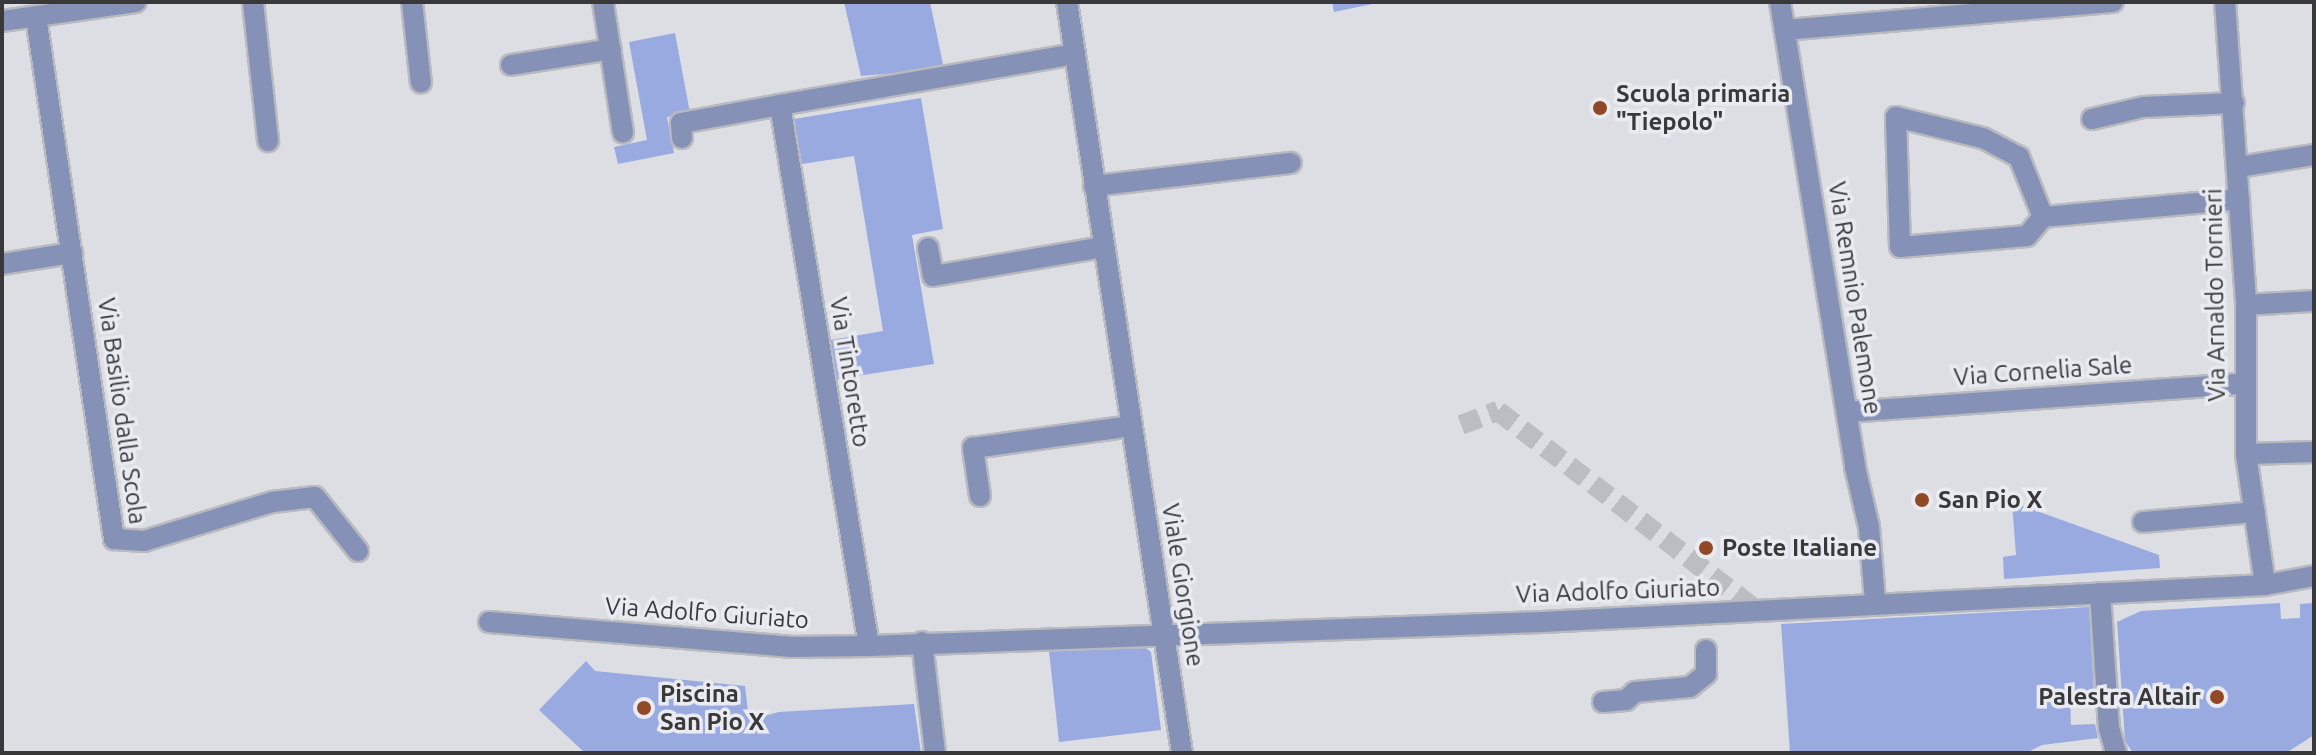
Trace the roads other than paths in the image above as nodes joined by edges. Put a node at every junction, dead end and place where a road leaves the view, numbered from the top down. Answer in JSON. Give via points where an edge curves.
{"nodes":[{"id":1,"x":136,"y":2,"type":"edge"},
{"id":2,"x":253,"y":2,"type":"edge"},
{"id":3,"x":412,"y":2,"type":"edge"},
{"id":4,"x":603,"y":2,"type":"edge"},
{"id":5,"x":1067,"y":2,"type":"edge"},
{"id":6,"x":1780,"y":2,"type":"edge"},
{"id":7,"x":2113,"y":2,"type":"edge"},
{"id":8,"x":2225,"y":2,"type":"edge"},
{"id":9,"x":36,"y":17,"type":"junction"},
{"id":10,"x":2,"y":21,"type":"edge"},
{"id":11,"x":1785,"y":30,"type":"junction"},
{"id":12,"x":611,"y":49,"type":"junction"},
{"id":13,"x":1075,"y":54,"type":"junction"},
{"id":14,"x":511,"y":65,"type":"dead end"},
{"id":15,"x":421,"y":83,"type":"dead end"},
{"id":16,"x":2234,"y":103,"type":"junction"},
{"id":17,"x":780,"y":105,"type":"junction"},
{"id":18,"x":2092,"y":119,"type":"dead end"},
{"id":19,"x":623,"y":132,"type":"dead end"},
{"id":20,"x":682,"y":138,"type":"dead end"},
{"id":21,"x":268,"y":141,"type":"dead end"},
{"id":22,"x":2314,"y":155,"type":"edge"},
{"id":23,"x":1291,"y":163,"type":"dead end"},
{"id":24,"x":2238,"y":167,"type":"junction"},
{"id":25,"x":1094,"y":186,"type":"junction"},
{"id":26,"x":2239,"y":199,"type":"junction"},
{"id":27,"x":2043,"y":217,"type":"junction"},
{"id":28,"x":1103,"y":247,"type":"junction"},
{"id":29,"x":928,"y":248,"type":"dead end"},
{"id":30,"x":72,"y":253,"type":"junction"},
{"id":31,"x":2,"y":264,"type":"edge"},
{"id":32,"x":2314,"y":301,"type":"edge"},
{"id":33,"x":2246,"y":305,"type":"junction"},
{"id":34,"x":2242,"y":384,"type":"junction"},
{"id":35,"x":1847,"y":412,"type":"junction"},
{"id":36,"x":1131,"y":426,"type":"junction"},
{"id":37,"x":2314,"y":452,"type":"edge"},
{"id":38,"x":2246,"y":454,"type":"junction"},
{"id":39,"x":980,"y":496,"type":"dead end"},
{"id":40,"x":2255,"y":512,"type":"junction"},
{"id":41,"x":2143,"y":522,"type":"dead end"},
{"id":42,"x":358,"y":551,"type":"dead end"},
{"id":43,"x":2314,"y":576,"type":"edge"},
{"id":44,"x":2265,"y":585,"type":"junction"},
{"id":45,"x":2100,"y":593,"type":"junction"},
{"id":46,"x":1875,"y":601,"type":"junction"},
{"id":47,"x":489,"y":622,"type":"dead end"},
{"id":48,"x":1164,"y":632,"type":"junction"},
{"id":49,"x":922,"y":642,"type":"junction"},
{"id":50,"x":869,"y":646,"type":"junction"},
{"id":51,"x":1706,"y":650,"type":"dead end"},
{"id":52,"x":1603,"y":702,"type":"dead end"},
{"id":53,"x":935,"y":753,"type":"edge"},
{"id":54,"x":1182,"y":753,"type":"edge"},
{"id":55,"x":2116,"y":753,"type":"edge"}],
"edges":[{"from":1,"to":9,"type":"street"},
{"from":2,"to":21,"type":"street"},
{"from":3,"to":15,"type":"street"},
{"from":4,"to":12,"type":"street"},
{"from":5,"to":13,"type":"street","name":"Viale Giorgione"},
{"from":6,"to":11,"type":"street","name":"Via Remnio Palemone"},
{"from":7,"to":11,"type":"street"},
{"from":8,"to":16,"type":"street","name":"Via Arnaldo Tornieri"},
{"from":9,"to":10,"type":"street"},
{"from":9,"to":30,"type":"street","name":"Via Basilio dalla Scola"},
{"from":11,"to":35,"type":"street","name":"Via Remnio Palemone"},
{"from":12,"to":14,"type":"street"},
{"from":12,"to":19,"type":"street"},
{"from":13,"to":17,"type":"street"},
{"from":13,"to":25,"type":"street","name":"Viale Giorgione"},
{"from":16,"to":18,"type":"street","via":[[2143,107]]},
{"from":16,"to":24,"type":"street","name":"Via Arnaldo Tornieri"},
{"from":17,"to":20,"type":"street","via":[[681,123]]},
{"from":17,"to":50,"type":"street","name":"Via Tintoretto"},
{"from":22,"to":24,"type":"street"},
{"from":23,"to":25,"type":"street"},
{"from":24,"to":26,"type":"street","name":"Via Arnaldo Tornieri"},
{"from":25,"to":28,"type":"street","name":"Viale Giorgione"},
{"from":26,"to":27,"type":"street"},
{"from":26,"to":33,"type":"street","name":"Via Arnaldo Tornieri"},
{"from":27,"to":27,"type":"street","via":[[2019,157],[1983,138],[1896,117],[1900,247],[2027,236]]},
{"from":28,"to":29,"type":"street","via":[[933,276]]},
{"from":28,"to":36,"type":"street","name":"Viale Giorgione"},
{"from":30,"to":31,"type":"street"},
{"from":30,"to":42,"type":"street","name":"Via Basilio dalla Scola","via":[[114,539],[144,541],[272,502],[315,497]]},
{"from":32,"to":33,"type":"street"},
{"from":33,"to":34,"type":"street","name":"Via Arnaldo Tornieri"},
{"from":34,"to":35,"type":"street","name":"Via Cornelia Sale"},
{"from":34,"to":38,"type":"street","name":"Via Arnaldo Tornieri"},
{"from":35,"to":46,"type":"street","name":"Via Remnio Palemone","via":[[1869,527]]},
{"from":36,"to":39,"type":"street","via":[[973,448]]},
{"from":36,"to":48,"type":"street","name":"Viale Giorgione"},
{"from":37,"to":38,"type":"street"},
{"from":38,"to":40,"type":"street","name":"Via Arnaldo Tornieri"},
{"from":40,"to":41,"type":"street"},
{"from":40,"to":44,"type":"street","name":"Via Arnaldo Tornieri"},
{"from":43,"to":44,"type":"street","name":"Via Adolfo Giuriato"},
{"from":44,"to":45,"type":"street","name":"Via Adolfo Giuriato"},
{"from":45,"to":46,"type":"street","name":"Via Adolfo Giuriato"},
{"from":45,"to":55,"type":"street","via":[[2109,728]]},
{"from":46,"to":48,"type":"street","name":"Via Adolfo Giuriato","via":[[1542,622]]},
{"from":47,"to":50,"type":"street","name":"Via Adolfo Giuriato","via":[[790,647]]},
{"from":48,"to":49,"type":"street","name":"Via Adolfo Giuriato"},
{"from":48,"to":54,"type":"street","name":"Viale Giorgione"},
{"from":49,"to":50,"type":"street","name":"Via Adolfo Giuriato"},
{"from":49,"to":53,"type":"street"},
{"from":51,"to":52,"type":"street","via":[[1706,674],[1690,687],[1635,692],[1626,700]]}]}
